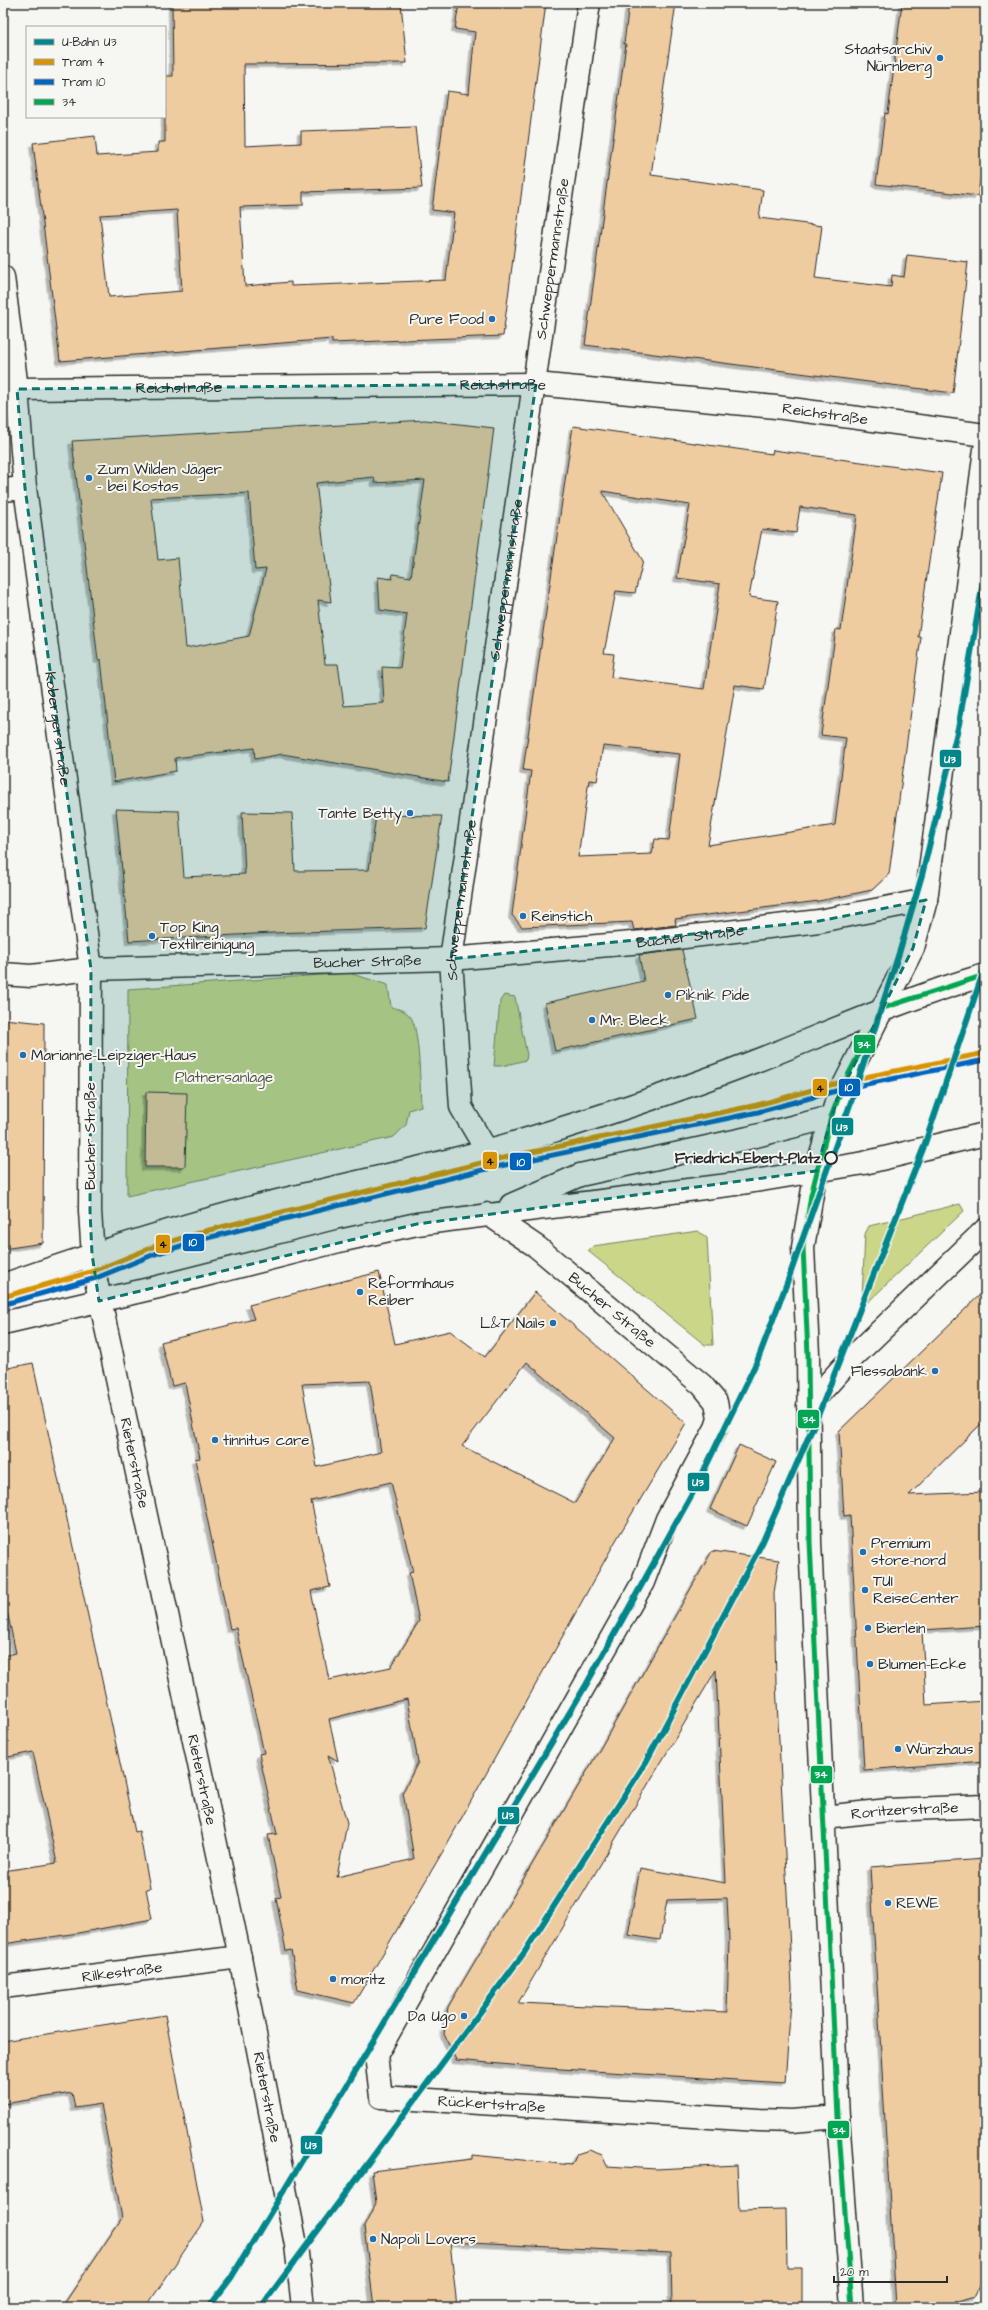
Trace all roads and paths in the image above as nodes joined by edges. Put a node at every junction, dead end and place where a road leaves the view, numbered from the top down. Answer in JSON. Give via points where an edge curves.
{"nodes":[{"id":1,"x":589,"y":3,"type":"edge"},
{"id":2,"x":3,"y":278,"type":"edge"},
{"id":3,"x":536,"y":384,"type":"junction"},
{"id":4,"x":10,"y":390,"type":"edge"},
{"id":5,"x":985,"y":435,"type":"edge"},
{"id":6,"x":985,"y":448,"type":"edge"},
{"id":7,"x":26,"y":488,"type":"junction"},
{"id":8,"x":3,"y":490,"type":"edge"},
{"id":9,"x":926,"y":900,"type":"junction"},
{"id":10,"x":451,"y":959,"type":"junction"},
{"id":11,"x":91,"y":969,"type":"junction"},
{"id":12,"x":3,"y":974,"type":"edge"},
{"id":13,"x":985,"y":975,"type":"edge"},
{"id":14,"x":883,"y":1008,"type":"junction"},
{"id":15,"x":831,"y":1117,"type":"junction"},
{"id":16,"x":985,"y":1134,"type":"edge"},
{"id":17,"x":487,"y":1151,"type":"junction"},
{"id":18,"x":816,"y":1171,"type":"junction"},
{"id":19,"x":488,"y":1214,"type":"junction"},
{"id":20,"x":985,"y":1230,"type":"edge"},
{"id":21,"x":92,"y":1254,"type":"junction"},
{"id":22,"x":3,"y":1285,"type":"edge"},
{"id":23,"x":99,"y":1301,"type":"junction"},
{"id":24,"x":3,"y":1323,"type":"edge"},
{"id":25,"x":808,"y":1406,"type":"junction"},
{"id":26,"x":718,"y":1419,"type":"joint"},
{"id":27,"x":985,"y":1806,"type":"edge"},
{"id":28,"x":824,"y":1816,"type":"junction"},
{"id":29,"x":240,"y":1957,"type":"junction"},
{"id":30,"x":3,"y":1988,"type":"edge"},
{"id":31,"x":838,"y":2117,"type":"junction"},
{"id":32,"x":303,"y":2307,"type":"edge"},
{"id":33,"x":852,"y":2307,"type":"edge"}],
"edges":[{"from":1,"to":3,"type":"street","name":"Schweppermannstraße"},
{"from":2,"to":4,"type":"street","name":"Kobergerstraße"},
{"from":3,"to":4,"type":"street","name":"Reichstraße"},
{"from":3,"to":5,"type":"street","name":"Reichstraße","via":[[776,407]]},
{"from":3,"to":10,"type":"street","name":"Schweppermannstraße"},
{"from":4,"to":7,"type":"street","name":"Kobergerstraße"},
{"from":6,"to":9,"type":"street"},
{"from":7,"to":8,"type":"street"},
{"from":7,"to":11,"type":"street","name":"Kobergerstraße"},
{"from":9,"to":10,"type":"street","name":"Bucher Straße","via":[[819,921],[643,942]]},
{"from":9,"to":14,"type":"street","via":[[913,948]]},
{"from":10,"to":11,"type":"street","name":"Bucher Straße"},
{"from":10,"to":17,"type":"street","name":"Schweppermannstraße","via":[[461,1107]]},
{"from":11,"to":12,"type":"street","via":[[31,976]]},
{"from":11,"to":21,"type":"street","name":"Bucher Straße"},
{"from":13,"to":14,"type":"street"},
{"from":14,"to":15,"type":"street","via":[[845,1081]]},
{"from":14,"to":17,"type":"street","via":[[698,1082],[577,1124]]},
{"from":15,"to":18,"type":"street"},
{"from":15,"to":19,"type":"street","via":[[580,1175]]},
{"from":16,"to":18,"type":"street","via":[[909,1154]]},
{"from":17,"to":21,"type":"street","via":[[193,1223]]},
{"from":18,"to":19,"type":"street","via":[[736,1184]]},
{"from":18,"to":25,"type":"street","via":[[803,1247]]},
{"from":19,"to":23,"type":"street","via":[[417,1224],[365,1235]]},
{"from":19,"to":26,"type":"street","name":"Bucher Straße","via":[[537,1247],[702,1385],[716,1402]]},
{"from":20,"to":25,"type":"street","via":[[846,1364]]},
{"from":21,"to":22,"type":"street"},
{"from":21,"to":23,"type":"street","name":"Rieterstraße"},
{"from":23,"to":24,"type":"street"},
{"from":23,"to":29,"type":"street","name":"Rieterstraße","via":[[120,1389]]},
{"from":25,"to":28,"type":"street","via":[[810,1542]]},
{"from":26,"to":31,"type":"street","name":"Rückertstraße","via":[[708,1446],[667,1519],[643,1582],[376,2056],[381,2097],[759,2120],[792,2121]]},
{"from":27,"to":28,"type":"street","name":"Roritzerstraße","via":[[888,1810]]},
{"from":28,"to":31,"type":"street"},
{"from":29,"to":30,"type":"street","name":"Rilkestraße"},
{"from":29,"to":32,"type":"street","name":"Rieterstraße","via":[[296,2245]]},
{"from":31,"to":33,"type":"street"}]}
